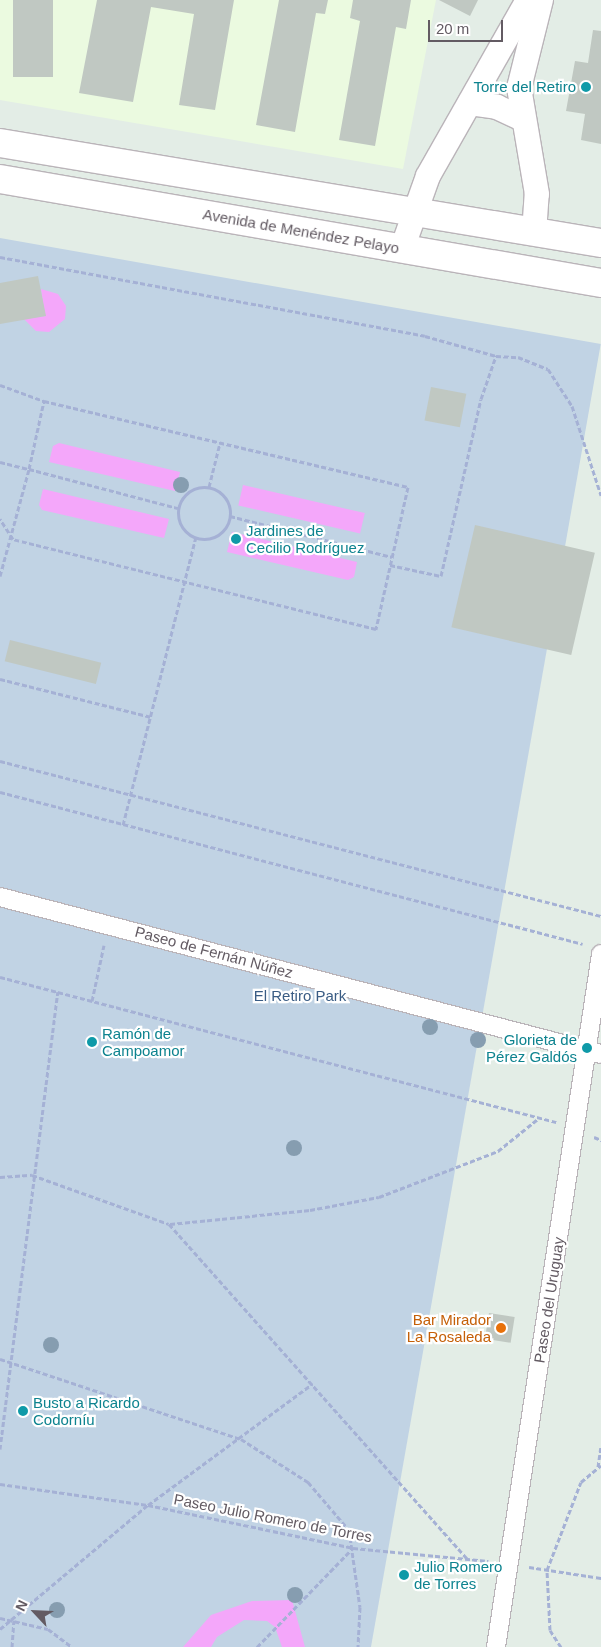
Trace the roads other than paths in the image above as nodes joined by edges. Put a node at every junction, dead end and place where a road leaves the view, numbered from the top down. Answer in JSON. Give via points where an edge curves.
{"nodes":[{"id":1,"x":528,"y":0,"type":"edge"},
{"id":2,"x":542,"y":0,"type":"edge"},
{"id":3,"x":470,"y":103,"type":"junction"},
{"id":4,"x":523,"y":119,"type":"junction"},
{"id":5,"x":0,"y":143,"type":"edge"},
{"id":6,"x":0,"y":179,"type":"edge"},
{"id":7,"x":412,"y":214,"type":"junction"},
{"id":8,"x":534,"y":233,"type":"junction"},
{"id":9,"x":601,"y":243,"type":"edge"},
{"id":10,"x":402,"y":249,"type":"junction"},
{"id":11,"x":601,"y":283,"type":"edge"},
{"id":12,"x":0,"y":897,"type":"edge"},
{"id":13,"x":596,"y":950,"type":"edge"},
{"id":14,"x":594,"y":1051,"type":"edge"},
{"id":15,"x":496,"y":1647,"type":"edge"}],
"edges":[{"from":1,"to":3,"type":"street"},
{"from":2,"to":4,"type":"street","via":[[519,88]]},
{"from":3,"to":4,"type":"street","via":[[497,107]]},
{"from":3,"to":7,"type":"street"},
{"from":4,"to":8,"type":"street","via":[[537,194]]},
{"from":5,"to":7,"type":"main road"},
{"from":6,"to":10,"type":"main road","name":"Avenida de Menéndez Pelayo"},
{"from":7,"to":8,"type":"main road"},
{"from":7,"to":10,"type":"street"},
{"from":8,"to":9,"type":"main road"},
{"from":10,"to":11,"type":"main road","name":"Avenida de Menéndez Pelayo"},
{"from":12,"to":14,"type":"street","name":"Paseo de Fernán Núñez"},
{"from":13,"to":14,"type":"street","name":"Paseo del Uruguay"},
{"from":14,"to":15,"type":"street","name":"Paseo del Uruguay","via":[[575,1128]]}]}
